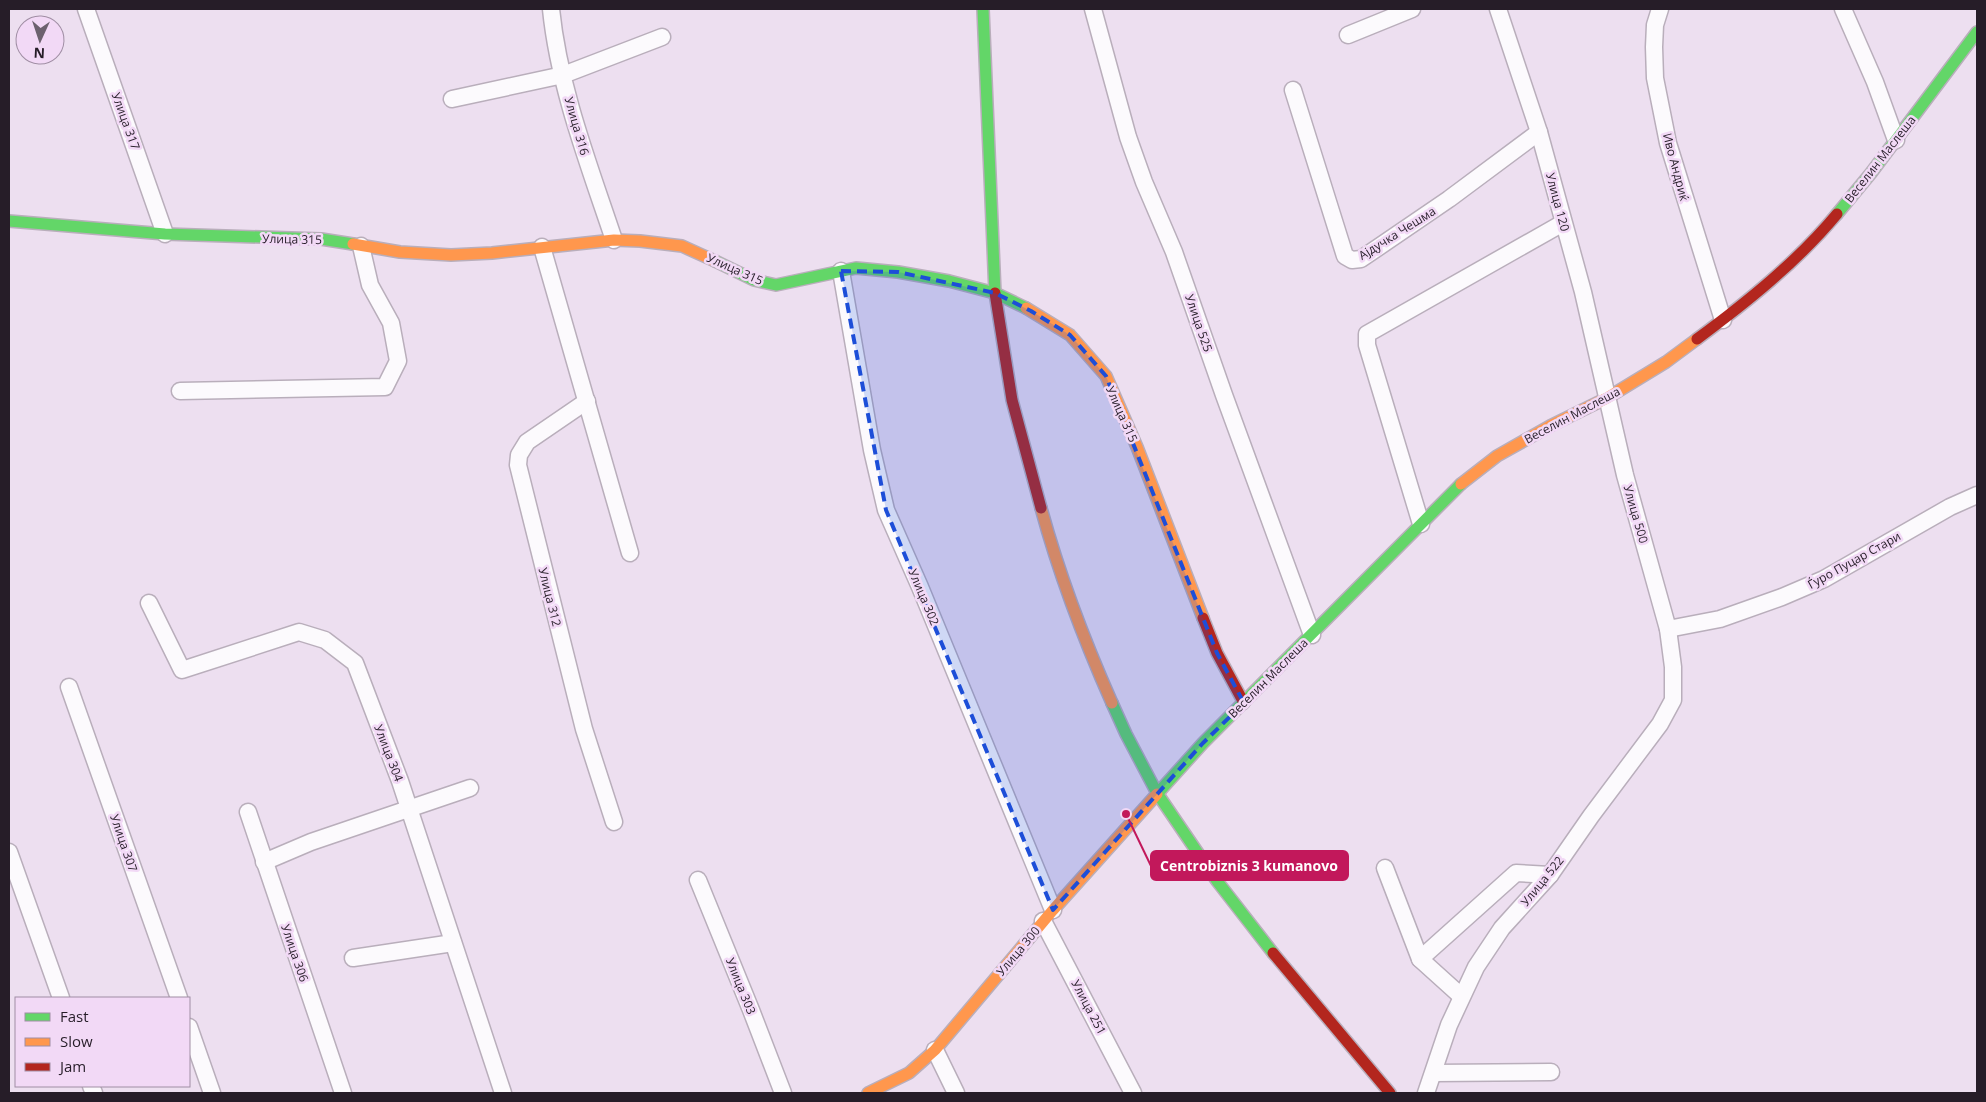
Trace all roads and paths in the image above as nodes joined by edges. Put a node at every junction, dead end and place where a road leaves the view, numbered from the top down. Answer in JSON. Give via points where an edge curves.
{"nodes":[{"id":1,"x":86,"y":9,"type":"edge"},
{"id":2,"x":551,"y":9,"type":"edge"},
{"id":3,"x":982,"y":9,"type":"edge"},
{"id":4,"x":1093,"y":9,"type":"edge"},
{"id":5,"x":1412,"y":9,"type":"edge"},
{"id":6,"x":1498,"y":9,"type":"edge"},
{"id":7,"x":1660,"y":9,"type":"edge"},
{"id":8,"x":1843,"y":9,"type":"edge"},
{"id":9,"x":1977,"y":32,"type":"edge"},
{"id":10,"x":1348,"y":35,"type":"dead end"},
{"id":11,"x":662,"y":37,"type":"dead end"},
{"id":12,"x":563,"y":75,"type":"junction"},
{"id":13,"x":1294,"y":90,"type":"dead end"},
{"id":14,"x":452,"y":99,"type":"dead end"},
{"id":15,"x":1540,"y":132,"type":"junction"},
{"id":16,"x":1896,"y":140,"type":"junction"},
{"id":17,"x":9,"y":221,"type":"edge"},
{"id":18,"x":1563,"y":223,"type":"junction"},
{"id":19,"x":165,"y":234,"type":"junction"},
{"id":20,"x":614,"y":240,"type":"junction"},
{"id":21,"x":361,"y":246,"type":"junction"},
{"id":22,"x":542,"y":247,"type":"junction"},
{"id":23,"x":841,"y":271,"type":"junction"},
{"id":24,"x":995,"y":293,"type":"junction"},
{"id":25,"x":1723,"y":320,"type":"junction"},
{"id":26,"x":180,"y":391,"type":"dead end"},
{"id":27,"x":1607,"y":398,"type":"junction"},
{"id":28,"x":587,"y":401,"type":"junction"},
{"id":29,"x":1977,"y":495,"type":"edge"},
{"id":30,"x":1421,"y":524,"type":"junction"},
{"id":31,"x":630,"y":552,"type":"dead end"},
{"id":32,"x":149,"y":603,"type":"dead end"},
{"id":33,"x":1668,"y":629,"type":"junction"},
{"id":34,"x":1312,"y":634,"type":"junction"},
{"id":35,"x":69,"y":687,"type":"dead end"},
{"id":36,"x":1244,"y":703,"type":"junction"},
{"id":37,"x":470,"y":788,"type":"dead end"},
{"id":38,"x":1157,"y":793,"type":"junction"},
{"id":39,"x":409,"y":810,"type":"junction"},
{"id":40,"x":248,"y":812,"type":"dead end"},
{"id":41,"x":614,"y":822,"type":"dead end"},
{"id":42,"x":9,"y":852,"type":"edge"},
{"id":43,"x":264,"y":862,"type":"junction"},
{"id":44,"x":1386,"y":868,"type":"dead end"},
{"id":45,"x":1550,"y":875,"type":"junction"},
{"id":46,"x":698,"y":880,"type":"dead end"},
{"id":47,"x":1048,"y":916,"type":"junction"},
{"id":48,"x":453,"y":944,"type":"junction"},
{"id":49,"x":353,"y":958,"type":"dead end"},
{"id":50,"x":1420,"y":959,"type":"junction"},
{"id":51,"x":1461,"y":996,"type":"junction"},
{"id":52,"x":61,"y":997,"type":"edge"},
{"id":53,"x":179,"y":997,"type":"edge"},
{"id":54,"x":190,"y":1030,"type":"edge"},
{"id":55,"x":934,"y":1050,"type":"junction"},
{"id":56,"x":1551,"y":1072,"type":"dead end"},
{"id":57,"x":1434,"y":1073,"type":"junction"},
{"id":58,"x":1388,"y":1091,"type":"edge"},
{"id":59,"x":212,"y":1093,"type":"edge"},
{"id":60,"x":343,"y":1093,"type":"edge"},
{"id":61,"x":503,"y":1093,"type":"edge"},
{"id":62,"x":783,"y":1093,"type":"edge"},
{"id":63,"x":868,"y":1093,"type":"edge"},
{"id":64,"x":956,"y":1093,"type":"edge"},
{"id":65,"x":1133,"y":1093,"type":"edge"},
{"id":66,"x":1426,"y":1093,"type":"edge"}],
"edges":[{"from":1,"to":19,"type":"street","name":"Улица 317"},
{"from":2,"to":12,"type":"street","name":"Улица 316"},
{"from":3,"to":24,"type":"street"},
{"from":4,"to":34,"type":"street","name":"Улица 525","via":[[1128,137],[1174,252]]},
{"from":5,"to":10,"type":"street"},
{"from":6,"to":15,"type":"street","name":"Улица 120"},
{"from":7,"to":25,"type":"street","name":"Иво Андриќ","via":[[1654,47],[1666,134]]},
{"from":8,"to":16,"type":"street"},
{"from":9,"to":16,"type":"street","name":"Веселин Маслеша"},
{"from":11,"to":12,"type":"street"},
{"from":12,"to":14,"type":"street"},
{"from":12,"to":20,"type":"street","name":"Улица 316","via":[[582,146]]},
{"from":13,"to":15,"type":"street","name":"Ајдучка Чешма","via":[[1345,256],[1352,260],[1361,258],[1450,199]]},
{"from":15,"to":18,"type":"street","name":"Улица 120"},
{"from":16,"to":25,"type":"street","name":"Веселин Маслеша","via":[[1820,233],[1788,266]]},
{"from":17,"to":19,"type":"street","name":"Улица 315"},
{"from":18,"to":27,"type":"street","name":"Улица 120","via":[[1583,292]]},
{"from":18,"to":30,"type":"street","via":[[1366,334]]},
{"from":19,"to":21,"type":"street","name":"Улица 315","via":[[321,239]]},
{"from":20,"to":22,"type":"street","name":"Улица 315"},
{"from":20,"to":23,"type":"street","name":"Улица 315","via":[[682,246],[754,280],[776,285]]},
{"from":21,"to":22,"type":"street","name":"Улица 315","via":[[451,255]]},
{"from":21,"to":26,"type":"street","via":[[370,286],[391,323],[398,361],[385,387]]},
{"from":22,"to":28,"type":"street"},
{"from":23,"to":24,"type":"street","name":"Улица 315","via":[[856,268],[898,272]]},
{"from":23,"to":47,"type":"street","name":"Улица 302","via":[[872,450],[886,510],[920,587]]},
{"from":24,"to":36,"type":"street","name":"Улица 315","via":[[1032,311],[1070,336],[1106,376],[1217,653]]},
{"from":24,"to":38,"type":"street","via":[[1012,400],[1051,545],[1097,670]]},
{"from":25,"to":27,"type":"street","name":"Веселин Маслеша","via":[[1666,362]]},
{"from":27,"to":30,"type":"street","name":"Веселин Маслеша","via":[[1497,456],[1457,487]]},
{"from":27,"to":33,"type":"street","name":"Улица 500"},
{"from":28,"to":31,"type":"street"},
{"from":28,"to":41,"type":"street","name":"Улица 312","via":[[527,442],[519,455],[518,465],[584,729]]},
{"from":29,"to":33,"type":"street","name":"Ѓуро Пуцар Стари","via":[[1824,579],[1782,598],[1720,619]]},
{"from":30,"to":34,"type":"street","name":"Веселин Маслеша"},
{"from":32,"to":39,"type":"street","name":"Улица 304","via":[[182,670],[298,632],[326,640],[355,663]]},
{"from":33,"to":45,"type":"street","name":"Улица 522","via":[[1673,667],[1672,700],[1660,724]]},
{"from":34,"to":36,"type":"street","name":"Веселин Маслеша"},
{"from":35,"to":53,"type":"street","name":"Улица 307"},
{"from":36,"to":38,"type":"street","name":"Веселин Маслеша"},
{"from":37,"to":39,"type":"street"},
{"from":38,"to":47,"type":"street","name":"Улица 300"},
{"from":38,"to":58,"type":"street","via":[[1217,881],[1267,946]]},
{"from":39,"to":43,"type":"street","via":[[311,842]]},
{"from":39,"to":48,"type":"street","name":"Улица 304"},
{"from":40,"to":43,"type":"street","name":"Улица 306"},
{"from":42,"to":52,"type":"street"},
{"from":43,"to":60,"type":"street","name":"Улица 306"},
{"from":44,"to":50,"type":"street"},
{"from":45,"to":50,"type":"street","via":[[1516,873]]},
{"from":45,"to":51,"type":"street","name":"Улица 522","via":[[1502,928],[1476,966]]},
{"from":46,"to":62,"type":"street","name":"Улица 303"},
{"from":47,"to":55,"type":"street","name":"Улица 300"},
{"from":47,"to":65,"type":"street","name":"Улица 251"},
{"from":48,"to":49,"type":"street"},
{"from":48,"to":61,"type":"street","name":"Улица 304"},
{"from":50,"to":51,"type":"street"},
{"from":51,"to":57,"type":"street","name":"Улица 522"},
{"from":54,"to":59,"type":"street"},
{"from":55,"to":63,"type":"street","name":"Улица 300","via":[[909,1073]]},
{"from":55,"to":64,"type":"street"},
{"from":56,"to":57,"type":"street"},
{"from":57,"to":66,"type":"street"}]}
